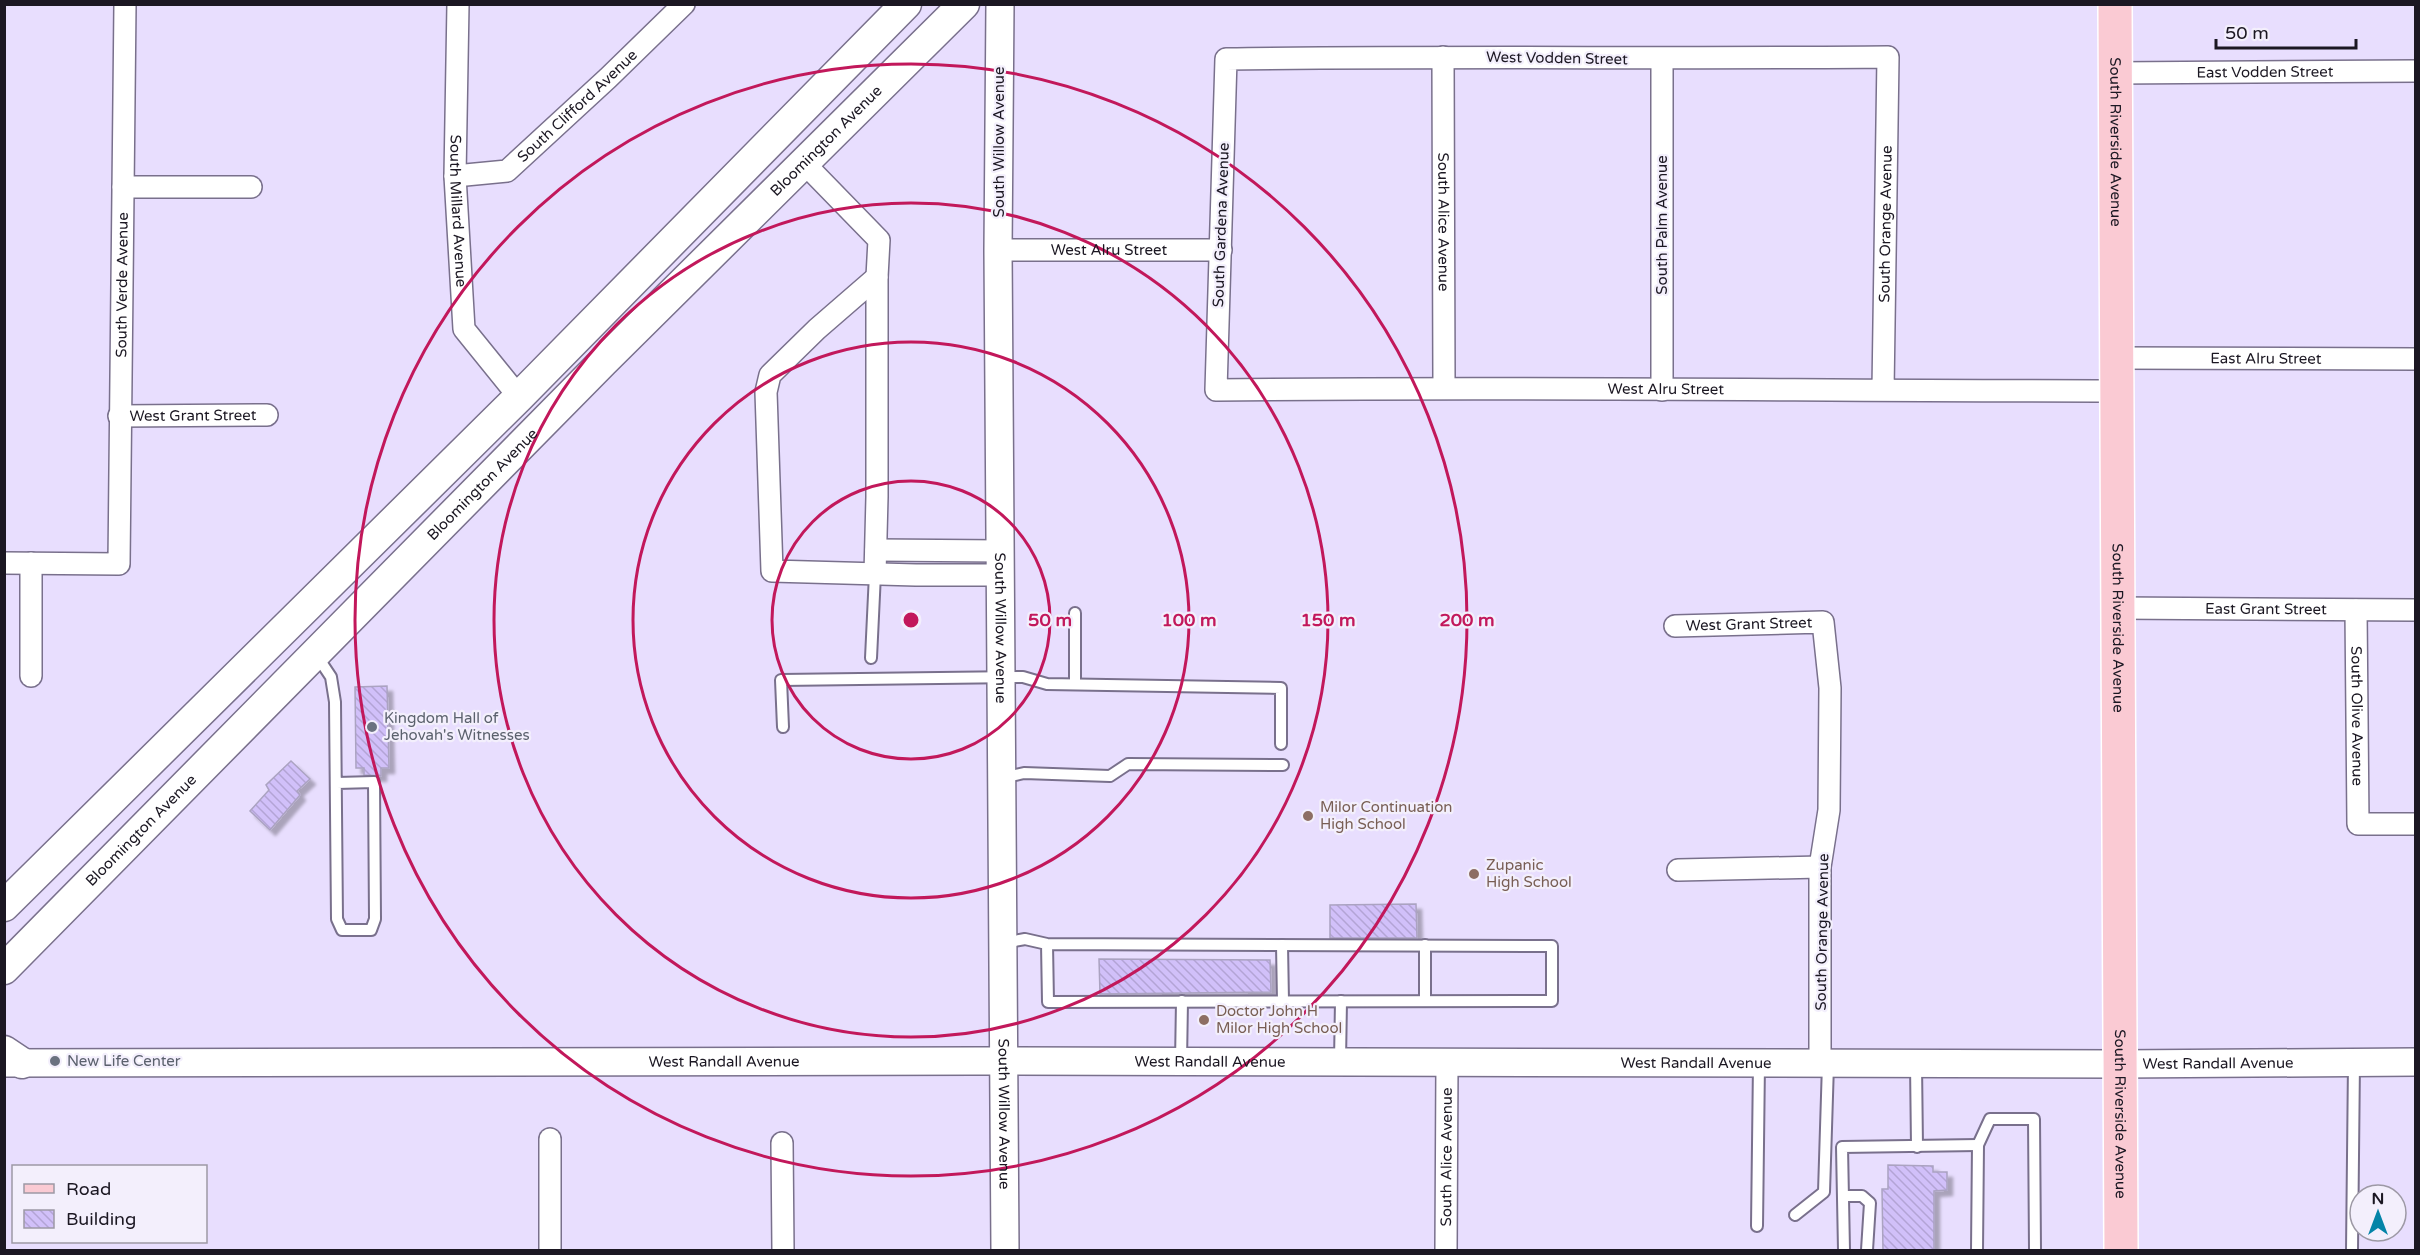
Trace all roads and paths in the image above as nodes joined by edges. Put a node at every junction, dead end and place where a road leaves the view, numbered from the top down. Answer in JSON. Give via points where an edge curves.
{"nodes":[{"id":1,"x":125,"y":4,"type":"edge"},
{"id":2,"x":458,"y":4,"type":"edge"},
{"id":3,"x":684,"y":4,"type":"edge"},
{"id":4,"x":906,"y":4,"type":"edge"},
{"id":5,"x":964,"y":4,"type":"edge"},
{"id":6,"x":1000,"y":4,"type":"edge"},
{"id":7,"x":2115,"y":4,"type":"edge"},
{"id":8,"x":1443,"y":57,"type":"junction"},
{"id":9,"x":1888,"y":57,"type":"joint"},
{"id":10,"x":1226,"y":59,"type":"joint"},
{"id":11,"x":1662,"y":59,"type":"junction"},
{"id":12,"x":2415,"y":71,"type":"edge"},
{"id":13,"x":2115,"y":73,"type":"junction"},
{"id":14,"x":804,"y":163,"type":"junction"},
{"id":15,"x":455,"y":176,"type":"junction"},
{"id":16,"x":123,"y":187,"type":"junction"},
{"id":17,"x":251,"y":187,"type":"dead end"},
{"id":18,"x":998,"y":250,"type":"junction"},
{"id":19,"x":1221,"y":250,"type":"junction"},
{"id":20,"x":877,"y":278,"type":"junction"},
{"id":21,"x":2116,"y":358,"type":"junction"},
{"id":22,"x":2415,"y":359,"type":"edge"},
{"id":23,"x":1444,"y":387,"type":"junction"},
{"id":24,"x":1216,"y":390,"type":"joint"},
{"id":25,"x":1662,"y":390,"type":"junction"},
{"id":26,"x":1883,"y":390,"type":"junction"},
{"id":27,"x":2117,"y":391,"type":"junction"},
{"id":28,"x":519,"y":397,"type":"junction"},
{"id":29,"x":267,"y":415,"type":"dead end"},
{"id":30,"x":119,"y":416,"type":"junction"},
{"id":31,"x":876,"y":550,"type":"junction"},
{"id":32,"x":4,"y":563,"type":"edge"},
{"id":33,"x":1001,"y":563,"type":"junction"},
{"id":34,"x":32,"y":564,"type":"junction"},
{"id":35,"x":875,"y":574,"type":"junction"},
{"id":36,"x":2118,"y":608,"type":"junction"},
{"id":37,"x":2356,"y":610,"type":"junction"},
{"id":38,"x":2415,"y":610,"type":"edge"},
{"id":39,"x":1075,"y":614,"type":"dead end"},
{"id":40,"x":1823,"y":622,"type":"joint"},
{"id":41,"x":1675,"y":626,"type":"dead end"},
{"id":42,"x":316,"y":654,"type":"junction"},
{"id":43,"x":871,"y":658,"type":"dead end"},
{"id":44,"x":31,"y":676,"type":"dead end"},
{"id":45,"x":1001,"y":679,"type":"junction"},
{"id":46,"x":1075,"y":684,"type":"junction"},
{"id":47,"x":783,"y":727,"type":"dead end"},
{"id":48,"x":1281,"y":744,"type":"dead end"},
{"id":49,"x":1283,"y":765,"type":"dead end"},
{"id":50,"x":1002,"y":778,"type":"junction"},
{"id":51,"x":337,"y":783,"type":"junction"},
{"id":52,"x":2415,"y":824,"type":"edge"},
{"id":53,"x":1820,"y":867,"type":"junction"},
{"id":54,"x":1678,"y":870,"type":"dead end"},
{"id":55,"x":4,"y":906,"type":"edge"},
{"id":56,"x":1004,"y":943,"type":"junction"},
{"id":57,"x":1047,"y":944,"type":"junction"},
{"id":58,"x":1282,"y":945,"type":"junction"},
{"id":59,"x":1425,"y":945,"type":"junction"},
{"id":60,"x":4,"y":969,"type":"edge"},
{"id":61,"x":1182,"y":1001,"type":"junction"},
{"id":62,"x":1283,"y":1001,"type":"junction"},
{"id":63,"x":1341,"y":1001,"type":"junction"},
{"id":64,"x":1425,"y":1001,"type":"junction"},
{"id":65,"x":10,"y":1059,"type":"edge"},
{"id":66,"x":1005,"y":1062,"type":"junction"},
{"id":67,"x":1181,"y":1062,"type":"junction"},
{"id":68,"x":1340,"y":1062,"type":"junction"},
{"id":69,"x":2354,"y":1062,"type":"junction"},
{"id":70,"x":2415,"y":1062,"type":"edge"},
{"id":71,"x":1447,"y":1063,"type":"junction"},
{"id":72,"x":1759,"y":1063,"type":"junction"},
{"id":73,"x":1824,"y":1063,"type":"junction"},
{"id":74,"x":1916,"y":1064,"type":"junction"},
{"id":75,"x":2120,"y":1064,"type":"junction"},
{"id":76,"x":549,"y":1139,"type":"dead end"},
{"id":77,"x":782,"y":1143,"type":"dead end"},
{"id":78,"x":1978,"y":1145,"type":"junction"},
{"id":79,"x":1917,"y":1147,"type":"junction"},
{"id":80,"x":1843,"y":1196,"type":"junction"},
{"id":81,"x":1795,"y":1215,"type":"dead end"},
{"id":82,"x":1757,"y":1226,"type":"dead end"},
{"id":83,"x":550,"y":1251,"type":"edge"},
{"id":84,"x":783,"y":1251,"type":"edge"},
{"id":85,"x":1005,"y":1251,"type":"edge"},
{"id":86,"x":1446,"y":1251,"type":"edge"},
{"id":87,"x":1844,"y":1251,"type":"edge"},
{"id":88,"x":1867,"y":1251,"type":"edge"},
{"id":89,"x":1977,"y":1251,"type":"edge"},
{"id":90,"x":2036,"y":1251,"type":"edge"},
{"id":91,"x":2121,"y":1251,"type":"edge"},
{"id":92,"x":2352,"y":1251,"type":"edge"}],
"edges":[{"from":1,"to":16,"type":"street","name":"South Verde Avenue"},
{"from":2,"to":15,"type":"street","name":"South Millard Avenue"},
{"from":3,"to":15,"type":"street","name":"South Clifford Avenue","via":[[507,171]]},
{"from":4,"to":28,"type":"main road"},
{"from":5,"to":14,"type":"main road","name":"Bloomington Avenue"},
{"from":6,"to":18,"type":"street","name":"South Willow Avenue"},
{"from":7,"to":13,"type":"main road","name":"South Riverside Avenue"},
{"from":8,"to":10,"type":"street","name":"West Vodden Street"},
{"from":8,"to":11,"type":"street","name":"West Vodden Street"},
{"from":8,"to":23,"type":"street","name":"South Alice Avenue"},
{"from":9,"to":11,"type":"street","name":"West Vodden Street"},
{"from":9,"to":26,"type":"street","name":"South Orange Avenue"},
{"from":10,"to":19,"type":"street","name":"South Gardena Avenue"},
{"from":11,"to":25,"type":"street","name":"South Palm Avenue"},
{"from":12,"to":13,"type":"street","name":"East Vodden Street"},
{"from":13,"to":21,"type":"main road","name":"South Riverside Avenue"},
{"from":14,"to":20,"type":"street","via":[[879,240]]},
{"from":14,"to":42,"type":"main road","name":"Bloomington Avenue"},
{"from":15,"to":28,"type":"street","name":"South Millard Avenue","via":[[464,329]]},
{"from":16,"to":17,"type":"street"},
{"from":16,"to":30,"type":"street","name":"South Verde Avenue"},
{"from":18,"to":19,"type":"street","name":"West Alru Street"},
{"from":18,"to":33,"type":"street","name":"South Willow Avenue"},
{"from":19,"to":24,"type":"street","name":"South Gardena Avenue"},
{"from":20,"to":31,"type":"street"},
{"from":20,"to":35,"type":"street","via":[[816,329],[770,375],[766,392],[772,571]]},
{"from":21,"to":22,"type":"street","name":"East Alru Street"},
{"from":21,"to":27,"type":"main road","name":"South Riverside Avenue"},
{"from":23,"to":24,"type":"street","name":"West Alru Street"},
{"from":23,"to":25,"type":"street","name":"West Alru Street"},
{"from":25,"to":26,"type":"street","name":"West Alru Street"},
{"from":26,"to":27,"type":"street","name":"West Alru Street"},
{"from":27,"to":36,"type":"main road","name":"South Riverside Avenue"},
{"from":28,"to":55,"type":"main road"},
{"from":29,"to":30,"type":"street","name":"West Grant Street"},
{"from":30,"to":34,"type":"street","name":"South Verde Avenue","via":[[119,564]]},
{"from":31,"to":33,"type":"street"},
{"from":31,"to":35,"type":"street"},
{"from":32,"to":34,"type":"street"},
{"from":33,"to":35,"type":"street"},
{"from":33,"to":45,"type":"street","name":"South Willow Avenue"},
{"from":34,"to":44,"type":"street"},
{"from":35,"to":43,"type":"lane"},
{"from":36,"to":37,"type":"street","name":"East Grant Street"},
{"from":36,"to":75,"type":"main road","name":"South Riverside Avenue"},
{"from":37,"to":38,"type":"street","name":"East Grant Street"},
{"from":37,"to":52,"type":"street","name":"South Olive Avenue","via":[[2358,824]]},
{"from":39,"to":46,"type":"lane"},
{"from":40,"to":41,"type":"street","name":"West Grant Street"},
{"from":40,"to":53,"type":"street","name":"South Orange Avenue","via":[[1830,688],[1829,799]]},
{"from":42,"to":51,"type":"lane","via":[[331,677]]},
{"from":42,"to":60,"type":"main road","name":"Bloomington Avenue"},
{"from":45,"to":46,"type":"lane","via":[[1023,677],[1047,684]]},
{"from":45,"to":47,"type":"lane","via":[[781,680]]},
{"from":45,"to":50,"type":"street","name":"South Willow Avenue"},
{"from":46,"to":48,"type":"lane","via":[[1281,688]]},
{"from":49,"to":50,"type":"lane","via":[[1128,764],[1110,776],[1024,773]]},
{"from":50,"to":56,"type":"street","name":"South Willow Avenue"},
{"from":51,"to":51,"type":"lane","via":[[338,919],[342,930],[371,930],[375,919],[374,782]]},
{"from":53,"to":54,"type":"street"},
{"from":53,"to":73,"type":"street","name":"South Orange Avenue"},
{"from":56,"to":57,"type":"lane","via":[[1025,939]]},
{"from":56,"to":66,"type":"street","name":"South Willow Avenue"},
{"from":57,"to":58,"type":"lane"},
{"from":57,"to":61,"type":"lane","via":[[1048,1002]]},
{"from":58,"to":59,"type":"lane"},
{"from":58,"to":62,"type":"lane"},
{"from":59,"to":64,"type":"lane"},
{"from":59,"to":64,"type":"lane","via":[[1551,946],[1552,1001]]},
{"from":61,"to":62,"type":"lane"},
{"from":61,"to":67,"type":"lane"},
{"from":62,"to":63,"type":"lane"},
{"from":63,"to":64,"type":"lane"},
{"from":63,"to":68,"type":"lane"},
{"from":65,"to":66,"type":"street","name":"West Randall Avenue"},
{"from":66,"to":67,"type":"street","name":"West Randall Avenue"},
{"from":66,"to":85,"type":"street","name":"South Willow Avenue"},
{"from":67,"to":68,"type":"street","name":"West Randall Avenue"},
{"from":68,"to":71,"type":"street","name":"West Randall Avenue"},
{"from":69,"to":70,"type":"street","name":"West Randall Avenue"},
{"from":69,"to":75,"type":"street","name":"West Randall Avenue"},
{"from":69,"to":92,"type":"lane"},
{"from":71,"to":72,"type":"street","name":"West Randall Avenue"},
{"from":71,"to":86,"type":"street","name":"South Alice Avenue"},
{"from":72,"to":73,"type":"street","name":"West Randall Avenue"},
{"from":72,"to":82,"type":"lane"},
{"from":73,"to":74,"type":"street","name":"West Randall Avenue"},
{"from":73,"to":81,"type":"lane","via":[[1824,1192]]},
{"from":74,"to":75,"type":"street","name":"West Randall Avenue"},
{"from":74,"to":79,"type":"lane"},
{"from":75,"to":91,"type":"main road","name":"South Riverside Avenue"},
{"from":76,"to":83,"type":"street"},
{"from":77,"to":84,"type":"street"},
{"from":78,"to":79,"type":"lane"},
{"from":78,"to":89,"type":"lane"},
{"from":78,"to":90,"type":"lane","via":[[1990,1119],[2034,1119]]},
{"from":79,"to":80,"type":"lane","via":[[1842,1147]]},
{"from":80,"to":87,"type":"lane"},
{"from":80,"to":88,"type":"lane","via":[[1862,1196],[1870,1203]]}]}
